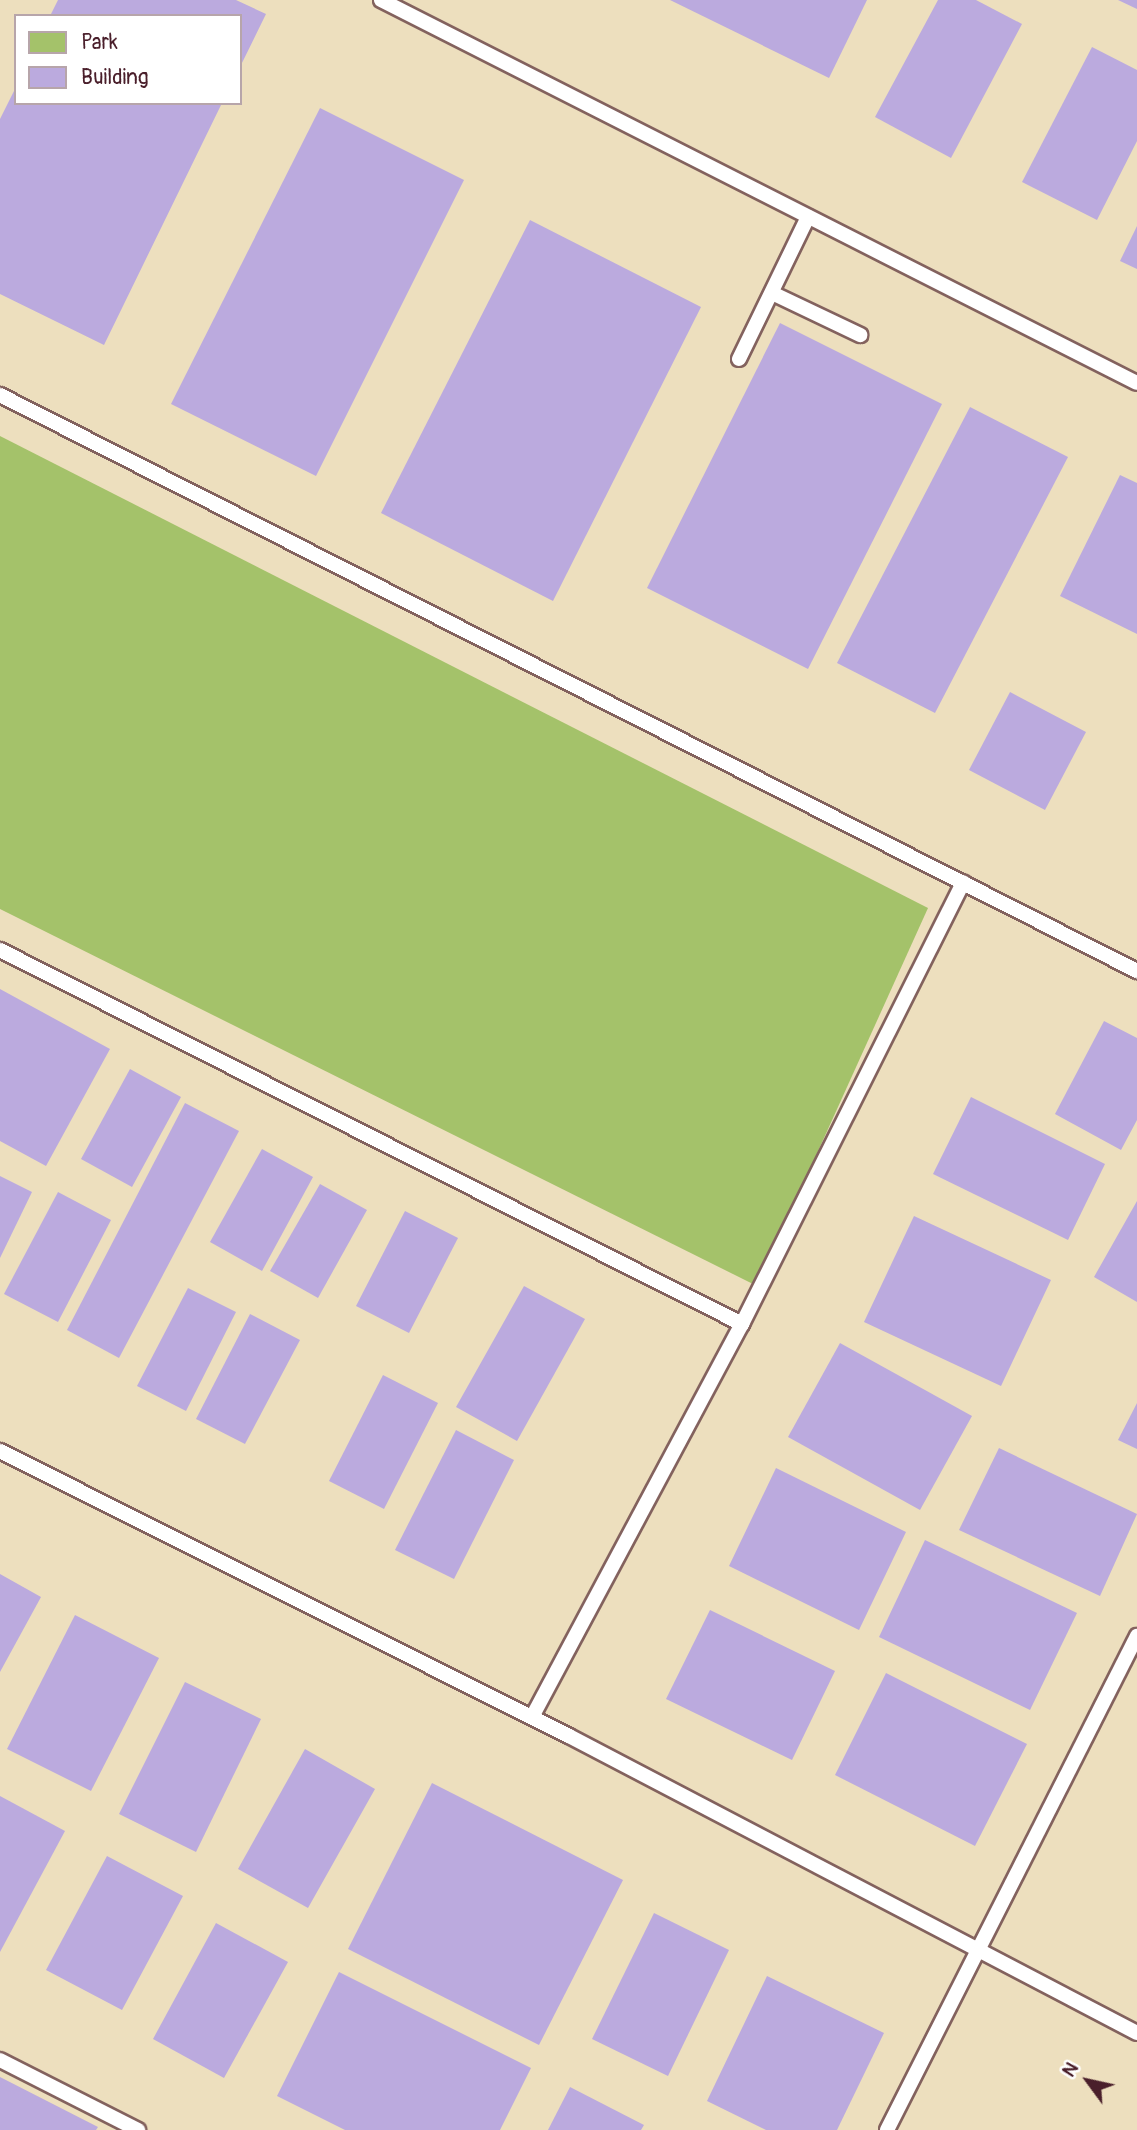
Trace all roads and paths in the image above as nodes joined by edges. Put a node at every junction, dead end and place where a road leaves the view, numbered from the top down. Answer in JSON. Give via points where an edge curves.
{"nodes":[{"id":1,"x":381,"y":0,"type":"edge"},
{"id":2,"x":808,"y":216,"type":"junction"},
{"id":3,"x":772,"y":293,"type":"junction"},
{"id":4,"x":860,"y":335,"type":"dead end"},
{"id":5,"x":739,"y":359,"type":"dead end"},
{"id":6,"x":1137,"y":383,"type":"edge"},
{"id":7,"x":0,"y":395,"type":"edge"},
{"id":8,"x":963,"y":882,"type":"junction"},
{"id":9,"x":0,"y":950,"type":"edge"},
{"id":10,"x":1137,"y":971,"type":"edge"},
{"id":11,"x":742,"y":1324,"type":"junction"},
{"id":12,"x":0,"y":1451,"type":"edge"},
{"id":13,"x":1137,"y":1636,"type":"edge"},
{"id":14,"x":532,"y":1717,"type":"junction"},
{"id":15,"x":978,"y":1948,"type":"junction"},
{"id":16,"x":1137,"y":2033,"type":"edge"},
{"id":17,"x":0,"y":2060,"type":"edge"},
{"id":18,"x":138,"y":2130,"type":"edge"},
{"id":19,"x":887,"y":2130,"type":"edge"}],
"edges":[{"from":1,"to":2,"type":"lane"},
{"from":2,"to":3,"type":"lane"},
{"from":2,"to":6,"type":"lane"},
{"from":3,"to":4,"type":"lane"},
{"from":3,"to":5,"type":"lane"},
{"from":7,"to":8,"type":"lane"},
{"from":8,"to":10,"type":"lane"},
{"from":8,"to":11,"type":"lane"},
{"from":9,"to":11,"type":"lane"},
{"from":11,"to":14,"type":"lane"},
{"from":12,"to":14,"type":"lane"},
{"from":13,"to":15,"type":"lane"},
{"from":14,"to":15,"type":"lane"},
{"from":15,"to":16,"type":"lane"},
{"from":15,"to":19,"type":"lane"},
{"from":17,"to":18,"type":"lane"}]}
